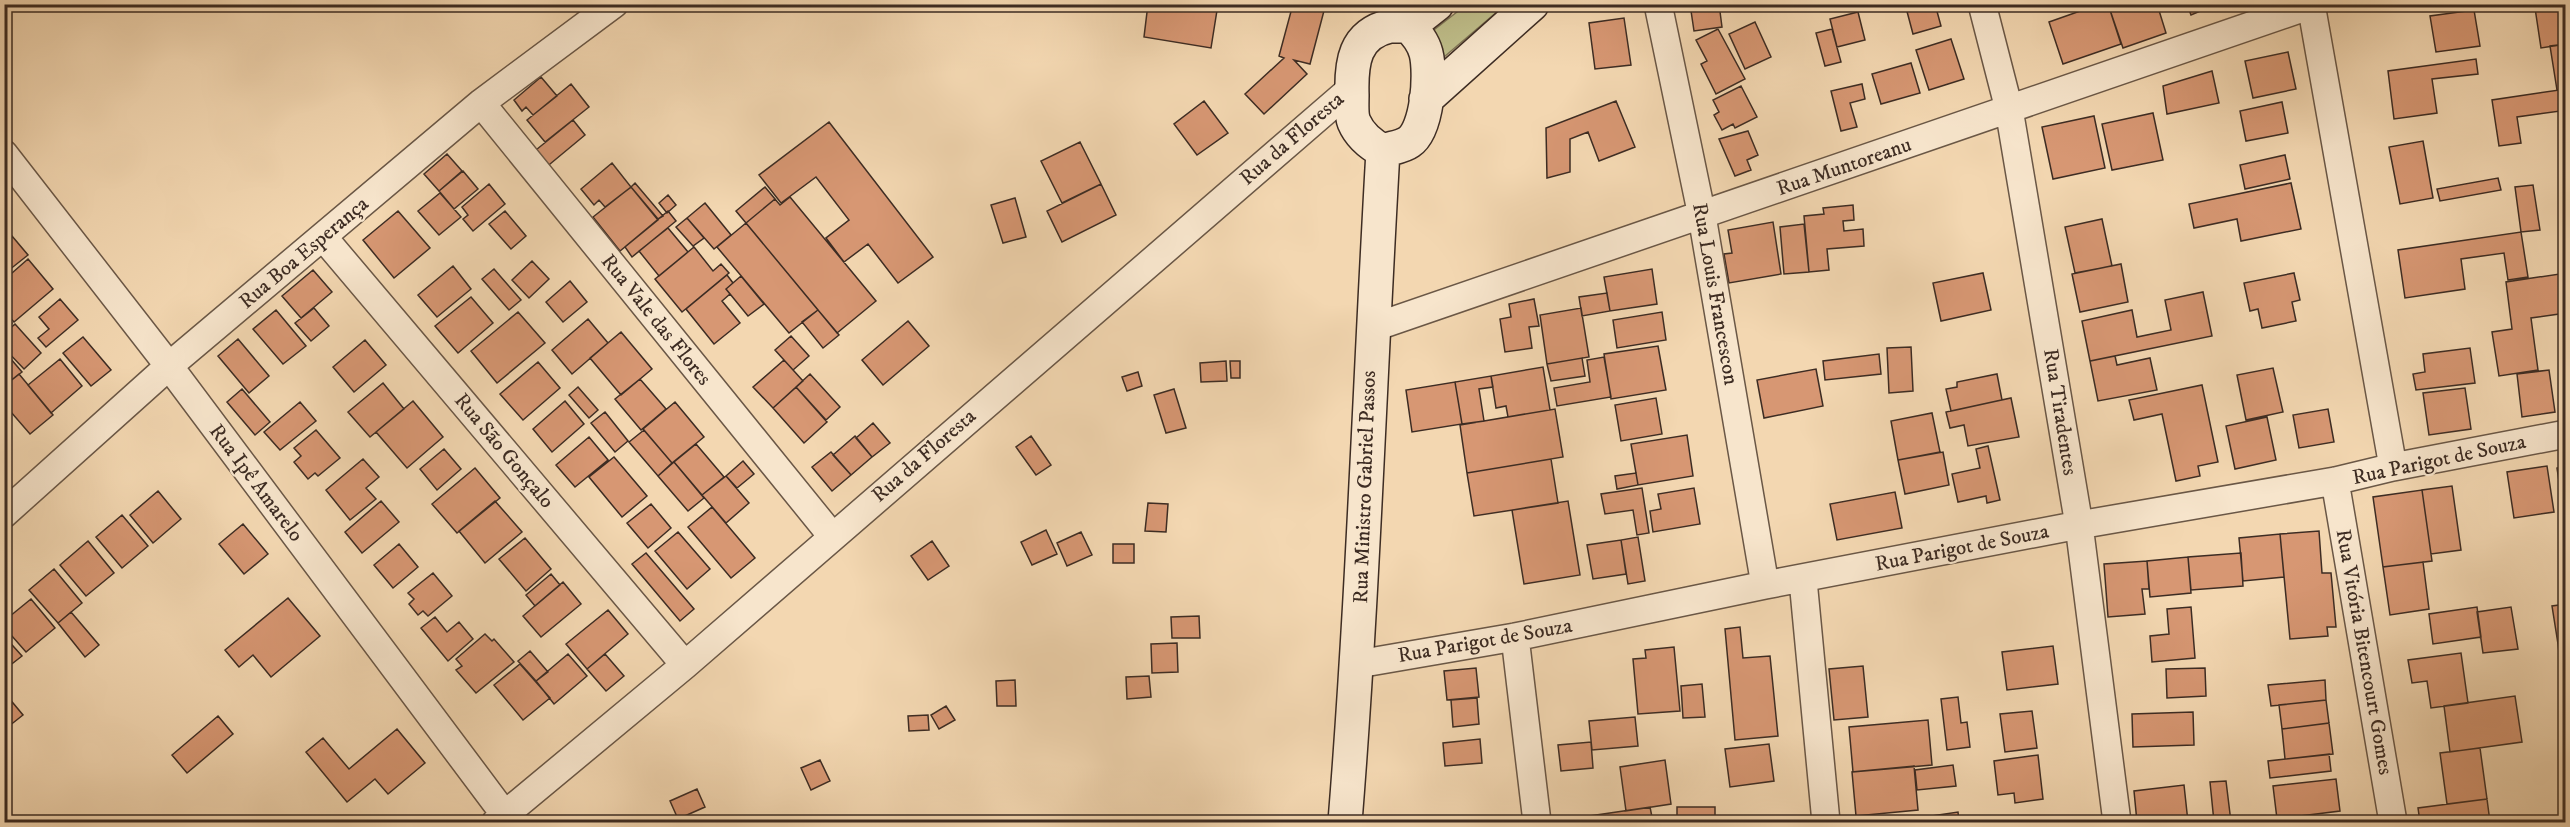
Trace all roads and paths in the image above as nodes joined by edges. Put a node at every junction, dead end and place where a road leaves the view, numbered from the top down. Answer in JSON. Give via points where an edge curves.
{"nodes":[{"id":1,"x":615,"y":4,"type":"edge"},
{"id":2,"x":1437,"y":4,"type":"edge"},
{"id":3,"x":1532,"y":4,"type":"edge"},
{"id":4,"x":1658,"y":4,"type":"edge"},
{"id":5,"x":1982,"y":4,"type":"edge"},
{"id":6,"x":2313,"y":5,"type":"edge"},
{"id":7,"x":1397,"y":19,"type":"edge"},
{"id":8,"x":1352,"y":88,"type":"junction"},
{"id":9,"x":1426,"y":99,"type":"junction"},
{"id":10,"x":481,"y":103,"type":"junction"},
{"id":11,"x":2009,"y":109,"type":"junction"},
{"id":12,"x":1383,"y":151,"type":"junction"},
{"id":13,"x":4,"y":154,"type":"edge"},
{"id":14,"x":1702,"y":216,"type":"junction"},
{"id":15,"x":323,"y":237,"type":"junction"},
{"id":16,"x":1372,"y":328,"type":"junction"},
{"id":17,"x":169,"y":366,"type":"junction"},
{"id":18,"x":2565,"y":434,"type":"edge"},
{"id":19,"x":2393,"y":467,"type":"junction"},
{"id":20,"x":2335,"y":482,"type":"junction"},
{"id":21,"x":10,"y":499,"type":"edge"},
{"id":22,"x":2079,"y":525,"type":"junction"},
{"id":23,"x":832,"y":536,"type":"junction"},
{"id":24,"x":1803,"y":580,"type":"junction"},
{"id":25,"x":1765,"y":585,"type":"junction"},
{"id":26,"x":1515,"y":637,"type":"junction"},
{"id":27,"x":1358,"y":663,"type":"junction"},
{"id":28,"x":685,"y":665,"type":"junction"},
{"id":29,"x":500,"y":819,"type":"edge"},
{"id":30,"x":1345,"y":822,"type":"edge"},
{"id":31,"x":1537,"y":822,"type":"edge"},
{"id":32,"x":1826,"y":822,"type":"edge"},
{"id":33,"x":2117,"y":822,"type":"edge"},
{"id":34,"x":2393,"y":822,"type":"edge"}],
"edges":[{"from":1,"to":10,"type":"street","name":"Rua Boa Esperança"},
{"from":2,"to":7,"type":"main road"},
{"from":3,"to":9,"type":"main road"},
{"from":4,"to":14,"type":"street","name":"Rua Louis Francescon"},
{"from":5,"to":11,"type":"street","name":"Rua Tiradentes"},
{"from":6,"to":11,"type":"street","name":"Rua Muntoreanu"},
{"from":6,"to":19,"type":"street"},
{"from":7,"to":8,"type":"main road","via":[[1376,29],[1359,46],[1351,69]]},
{"from":7,"to":9,"type":"main road","via":[[1420,37],[1426,53]]},
{"from":8,"to":12,"type":"main road","via":[[1353,121],[1367,141]]},
{"from":8,"to":23,"type":"street","name":"Rua da Floresta"},
{"from":9,"to":12,"type":"main road","via":[[1418,131],[1409,142]]},
{"from":10,"to":15,"type":"street","name":"Rua Boa Esperança"},
{"from":10,"to":23,"type":"street","name":"Rua Vale das Flores"},
{"from":11,"to":14,"type":"street","name":"Rua Muntoreanu"},
{"from":11,"to":22,"type":"street","name":"Rua Tiradentes"},
{"from":12,"to":16,"type":"main road","name":"Rua Ministro Gabriel Passos"},
{"from":13,"to":17,"type":"street","name":"Rua Ipê Amarelo"},
{"from":14,"to":16,"type":"street","name":"Rua Muntoreanu"},
{"from":14,"to":25,"type":"street","name":"Rua Louis Francescon"},
{"from":15,"to":17,"type":"street","name":"Rua Boa Esperança"},
{"from":15,"to":28,"type":"street","name":"Rua São Gonçalo"},
{"from":16,"to":27,"type":"main road","name":"Rua Ministro Gabriel Passos"},
{"from":17,"to":21,"type":"street","name":"Rua Boa Esperança"},
{"from":17,"to":29,"type":"street","name":"Rua Ipê Amarelo"},
{"from":18,"to":19,"type":"street","name":"Rua Parigot de Souza"},
{"from":19,"to":20,"type":"street","name":"Rua Parigot de Souza"},
{"from":20,"to":22,"type":"street","name":"Rua Parigot de Souza"},
{"from":20,"to":34,"type":"street","name":"Rua Vitória Bitencourt Gomes"},
{"from":22,"to":24,"type":"street","name":"Rua Parigot de Souza"},
{"from":22,"to":33,"type":"street","name":"Rua Tiradentes"},
{"from":23,"to":28,"type":"street","name":"Rua da Floresta"},
{"from":24,"to":25,"type":"street","name":"Rua Parigot de Souza"},
{"from":24,"to":32,"type":"street"},
{"from":25,"to":26,"type":"street","name":"Rua Parigot de Souza"},
{"from":26,"to":27,"type":"street","name":"Rua Parigot de Souza"},
{"from":26,"to":31,"type":"street"},
{"from":27,"to":30,"type":"main road","name":"Rua Ministro Gabriel Passos"},
{"from":28,"to":29,"type":"street","name":"Rua da Floresta"}]}
